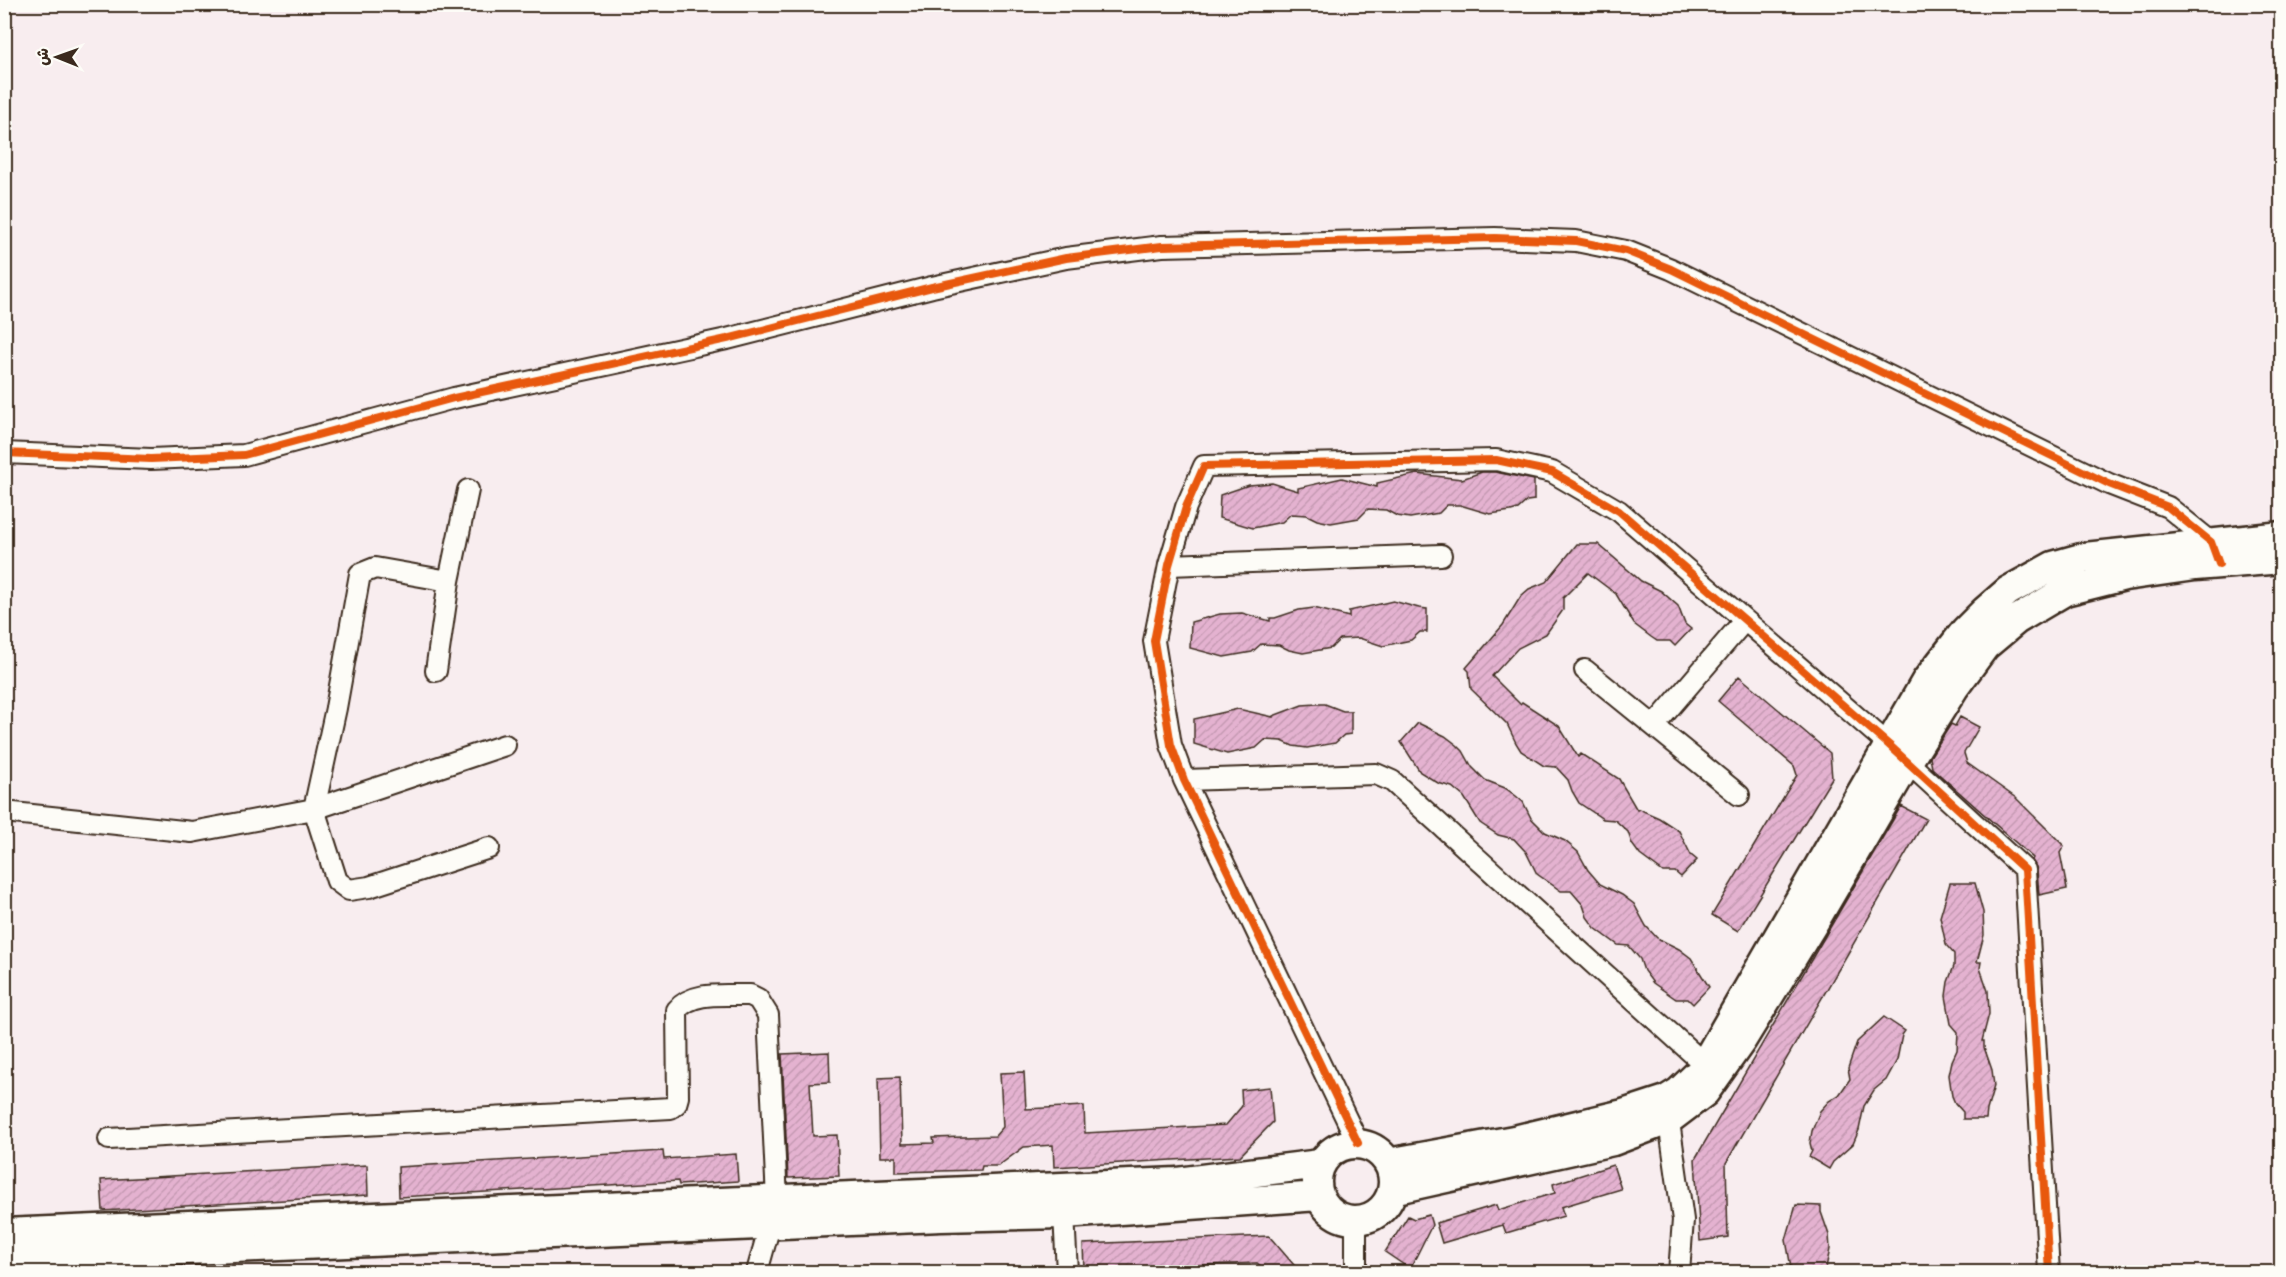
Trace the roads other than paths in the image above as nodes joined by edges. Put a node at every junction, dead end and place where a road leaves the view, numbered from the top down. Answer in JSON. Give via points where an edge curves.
{"nodes":[{"id":1,"x":4,"y":453,"type":"edge"},
{"id":2,"x":468,"y":490,"type":"dead end"},
{"id":3,"x":2282,"y":536,"type":"edge"},
{"id":4,"x":2215,"y":553,"type":"junction"},
{"id":5,"x":1441,"y":555,"type":"dead end"},
{"id":6,"x":2282,"y":559,"type":"edge"},
{"id":7,"x":1169,"y":565,"type":"junction"},
{"id":8,"x":449,"y":581,"type":"junction"},
{"id":9,"x":1744,"y":621,"type":"junction"},
{"id":10,"x":1585,"y":670,"type":"dead end"},
{"id":11,"x":436,"y":671,"type":"dead end"},
{"id":12,"x":1654,"y":726,"type":"junction"},
{"id":13,"x":505,"y":745,"type":"dead end"},
{"id":14,"x":1898,"y":754,"type":"junction"},
{"id":15,"x":1184,"y":780,"type":"junction"},
{"id":16,"x":1739,"y":795,"type":"dead end"},
{"id":17,"x":314,"y":809,"type":"junction"},
{"id":18,"x":4,"y":812,"type":"edge"},
{"id":19,"x":489,"y":848,"type":"dead end"},
{"id":20,"x":1711,"y":1070,"type":"junction"},
{"id":21,"x":1667,"y":1110,"type":"junction"},
{"id":22,"x":109,"y":1139,"type":"dead end"},
{"id":23,"x":1358,"y":1143,"type":"junction"},
{"id":24,"x":1320,"y":1164,"type":"junction"},
{"id":25,"x":1390,"y":1177,"type":"junction"},
{"id":26,"x":1319,"y":1196,"type":"junction"},
{"id":27,"x":774,"y":1212,"type":"junction"},
{"id":28,"x":1064,"y":1214,"type":"junction"},
{"id":29,"x":1356,"y":1221,"type":"junction"},
{"id":30,"x":4,"y":1233,"type":"edge"},
{"id":31,"x":4,"y":1258,"type":"edge"},
{"id":32,"x":757,"y":1272,"type":"edge"},
{"id":33,"x":1067,"y":1272,"type":"edge"},
{"id":34,"x":1356,"y":1272,"type":"edge"},
{"id":35,"x":1679,"y":1272,"type":"edge"},
{"id":36,"x":2049,"y":1272,"type":"edge"}],
"edges":[{"from":1,"to":4,"type":"street","via":[[151,459],[244,455],[454,398],[727,339],[1066,258],[1162,246],[1471,238],[1576,241],[1626,251],[1671,269],[2109,484],[2168,507]]},
{"from":2,"to":8,"type":"street"},
{"from":3,"to":4,"type":"main road"},
{"from":4,"to":6,"type":"main road"},
{"from":4,"to":14,"type":"main road","via":[[2085,557],[2025,579],[1965,631],[1926,681]]},
{"from":5,"to":7,"type":"street"},
{"from":7,"to":9,"type":"street","via":[[1186,507],[1204,466],[1496,460],[1552,472],[1619,511]]},
{"from":7,"to":15,"type":"street","via":[[1154,641],[1171,745]]},
{"from":8,"to":11,"type":"street"},
{"from":8,"to":17,"type":"street","via":[[375,568],[360,574]]},
{"from":9,"to":12,"type":"street"},
{"from":9,"to":14,"type":"street"},
{"from":10,"to":12,"type":"street"},
{"from":12,"to":16,"type":"street"},
{"from":13,"to":17,"type":"street"},
{"from":14,"to":20,"type":"main road"},
{"from":14,"to":36,"type":"street","via":[[2025,870]]},
{"from":15,"to":20,"type":"street","via":[[1376,774],[1392,781]]},
{"from":15,"to":23,"type":"street"},
{"from":17,"to":18,"type":"street","via":[[192,832]]},
{"from":17,"to":19,"type":"street","via":[[337,881],[349,890]]},
{"from":20,"to":21,"type":"main road","via":[[1700,1072]]},
{"from":21,"to":25,"type":"main road","via":[[1613,1141]]},
{"from":21,"to":35,"type":"street","via":[[1683,1220]]},
{"from":22,"to":27,"type":"street","via":[[671,1108],[678,1097],[677,1010],[695,997],[750,995],[758,999],[768,1015]]},
{"from":23,"to":24,"type":"main road","via":[[1336,1148]]},
{"from":23,"to":25,"type":"main road","via":[[1376,1149]]},
{"from":24,"to":26,"type":"main road"},
{"from":24,"to":27,"type":"main road","via":[[1177,1182]]},
{"from":25,"to":29,"type":"main road","via":[[1389,1200],[1375,1215]]},
{"from":26,"to":28,"type":"main road"},
{"from":26,"to":29,"type":"main road","via":[[1338,1216]]},
{"from":27,"to":28,"type":"main road"},
{"from":27,"to":30,"type":"main road"},
{"from":27,"to":31,"type":"main road"},
{"from":27,"to":32,"type":"street"},
{"from":28,"to":33,"type":"street"},
{"from":29,"to":34,"type":"street"}]}
